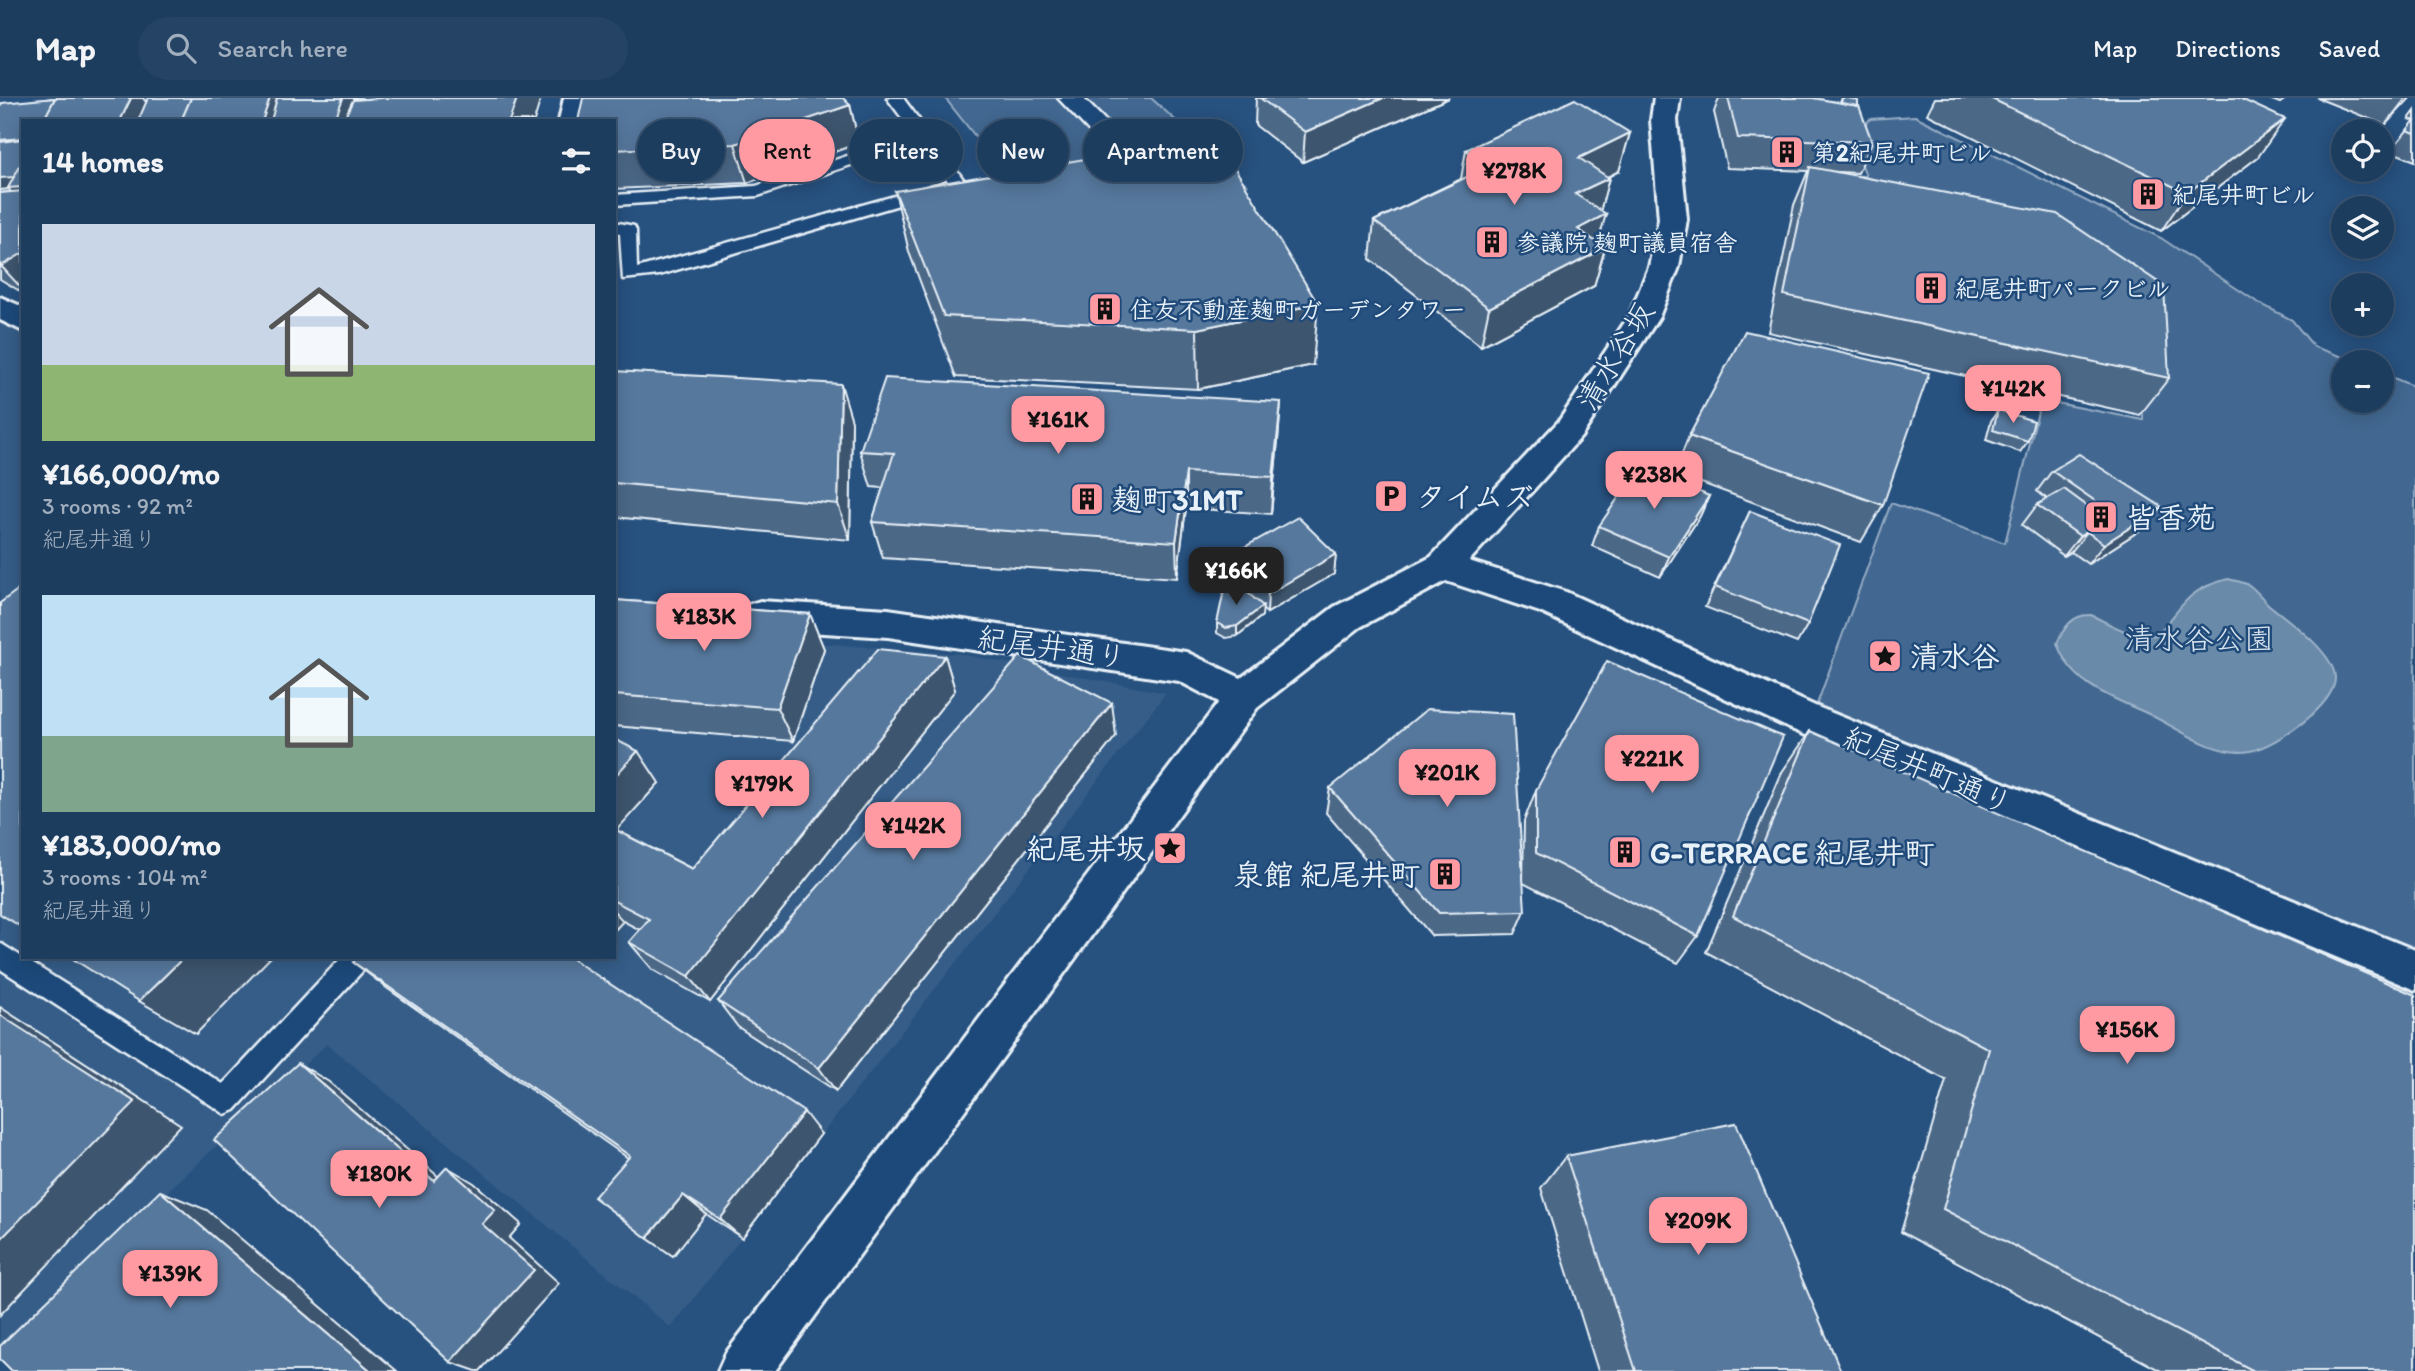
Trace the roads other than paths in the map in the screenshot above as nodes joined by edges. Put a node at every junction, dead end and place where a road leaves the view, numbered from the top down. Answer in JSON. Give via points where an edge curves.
{"nodes":[{"id":1,"x":577,"y":98,"type":"edge"},
{"id":2,"x":895,"y":98,"type":"edge"},
{"id":3,"x":1070,"y":98,"type":"edge"},
{"id":4,"x":1667,"y":98,"type":"edge"},
{"id":5,"x":572,"y":119,"type":"edge"},
{"id":6,"x":910,"y":119,"type":"edge"},
{"id":7,"x":849,"y":161,"type":"edge"},
{"id":8,"x":957,"y":182,"type":"edge"},
{"id":9,"x":1167,"y":199,"type":"edge"},
{"id":10,"x":616,"y":201,"type":"edge"},
{"id":11,"x":616,"y":227,"type":"edge"},
{"id":12,"x":0,"y":307,"type":"edge"},
{"id":13,"x":21,"y":320,"type":"edge"},
{"id":14,"x":1443,"y":566,"type":"junction"},
{"id":15,"x":724,"y":613,"type":"edge"},
{"id":16,"x":1244,"y":697,"type":"junction"},
{"id":17,"x":0,"y":955,"type":"edge"},
{"id":18,"x":357,"y":959,"type":"edge"},
{"id":19,"x":2415,"y":970,"type":"edge"},
{"id":20,"x":744,"y":1371,"type":"edge"}],
"edges":[{"from":1,"to":5,"type":"street"},
{"from":2,"to":6,"type":"lane"},
{"from":3,"to":9,"type":"street"},
{"from":4,"to":14,"type":"street","name":"清水谷坂","via":[[1664,120],[1673,219],[1664,267],[1644,317],[1570,429]]},
{"from":7,"to":10,"type":"lane","via":[[758,191]]},
{"from":8,"to":11,"type":"lane","via":[[629,275],[628,230]]},
{"from":12,"to":13,"type":"street"},
{"from":14,"to":16,"type":"street","via":[[1347,617]]},
{"from":14,"to":19,"type":"street","name":"紀尾井町通り","via":[[1553,602],[1802,717]]},
{"from":15,"to":16,"type":"street","name":"紀尾井通り","via":[[888,623],[1185,667]]},
{"from":16,"to":20,"type":"street"},
{"from":17,"to":18,"type":"lane","via":[[225,1101]]}]}
